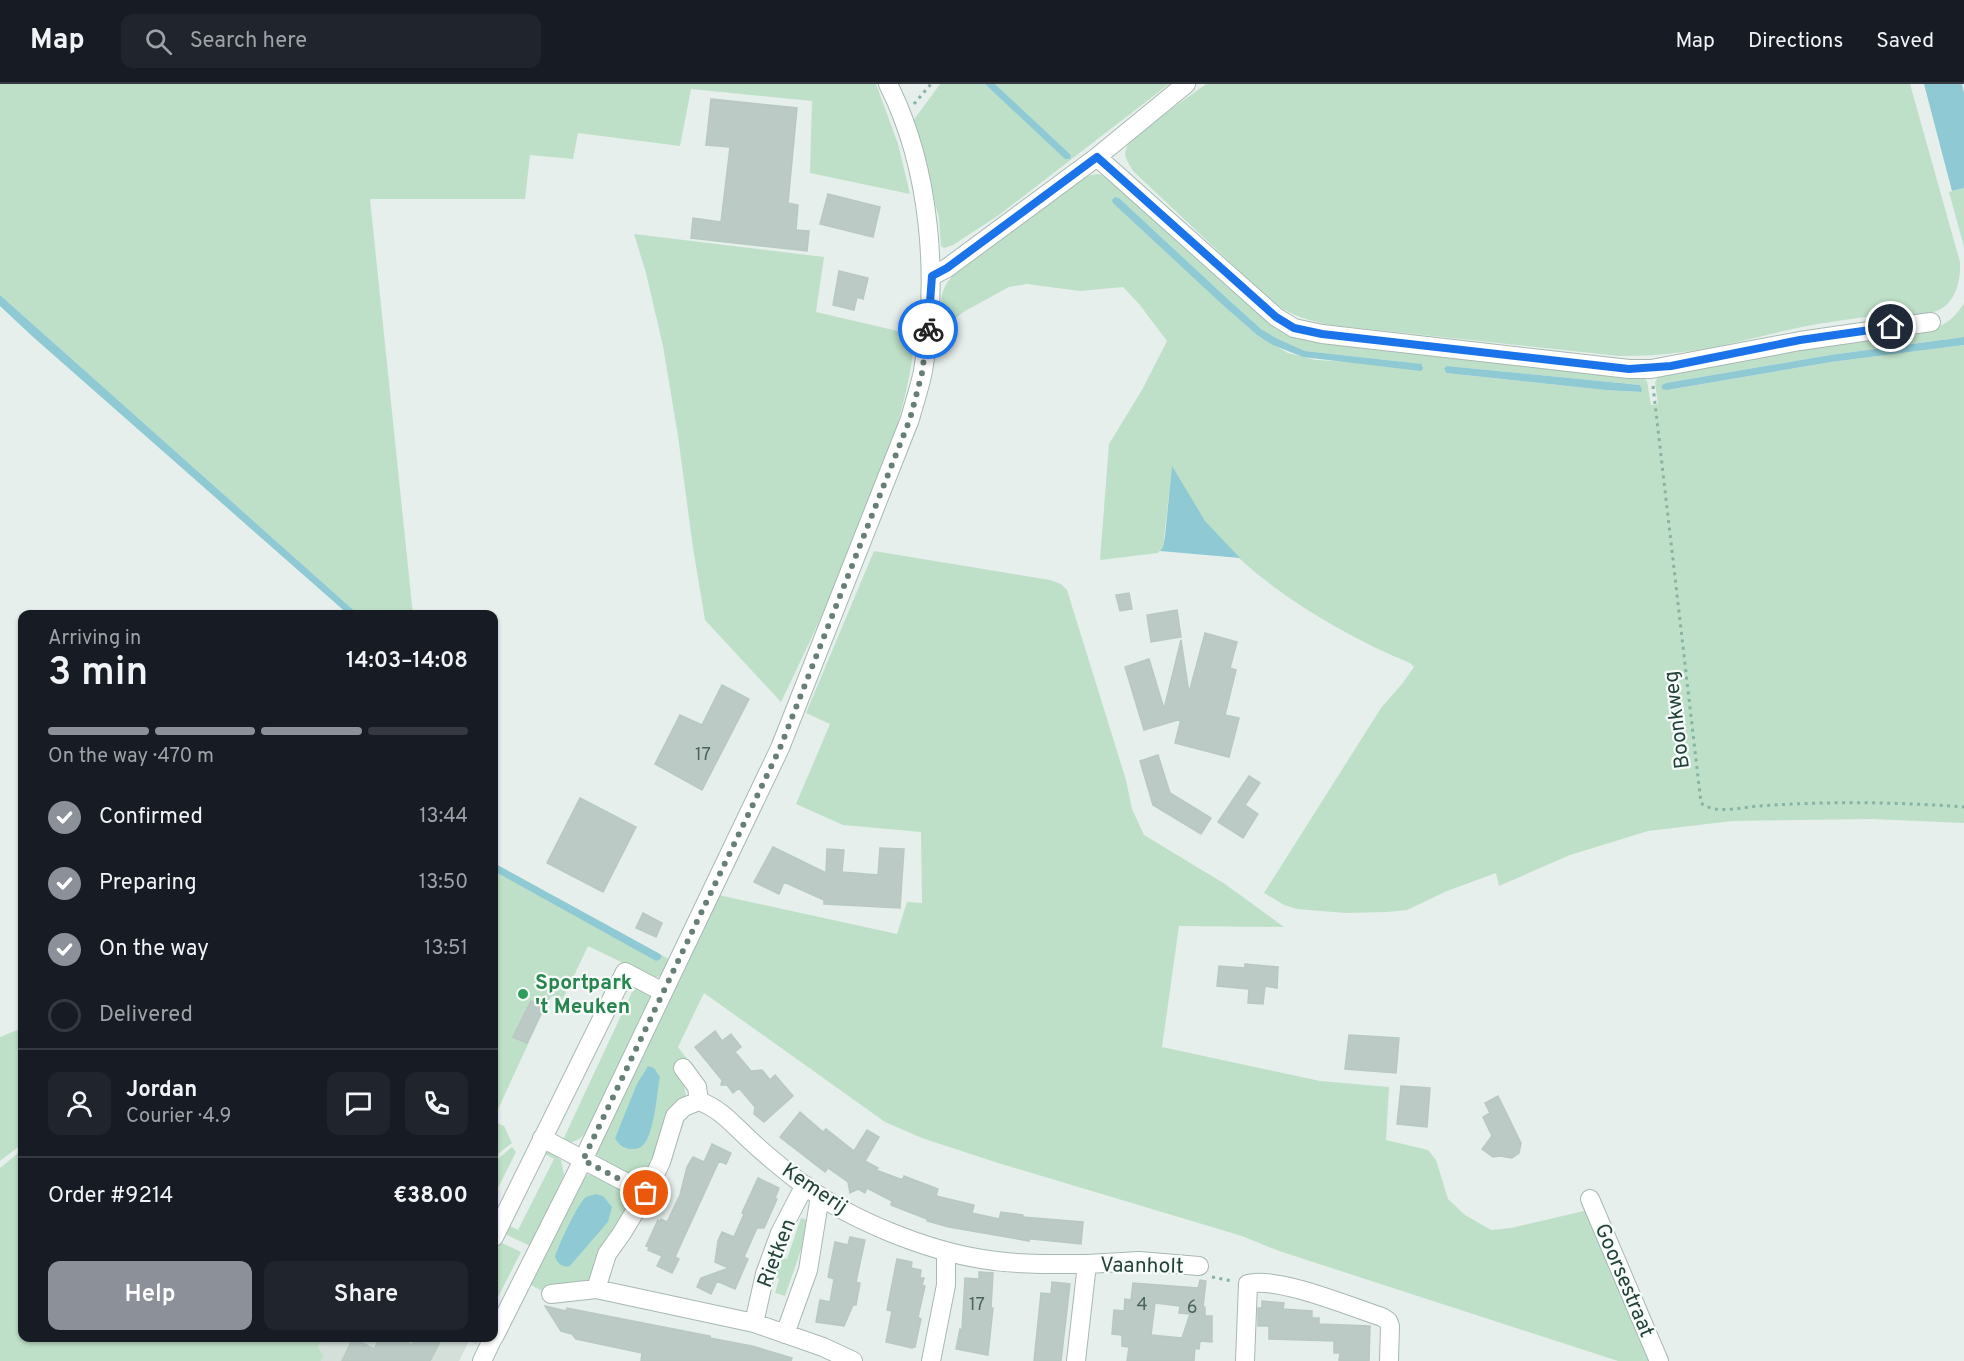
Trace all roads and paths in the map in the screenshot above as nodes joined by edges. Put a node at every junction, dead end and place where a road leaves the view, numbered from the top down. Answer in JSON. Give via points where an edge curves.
{"nodes":[{"id":1,"x":888,"y":84,"type":"edge"},
{"id":2,"x":931,"y":84,"type":"edge"},
{"id":3,"x":1185,"y":84,"type":"edge"},
{"id":4,"x":900,"y":114,"type":"junction"},
{"id":5,"x":1097,"y":157,"type":"junction"},
{"id":6,"x":932,"y":276,"type":"junction"},
{"id":7,"x":1932,"y":322,"type":"dead end"},
{"id":8,"x":1651,"y":369,"type":"junction"},
{"id":9,"x":1964,"y":807,"type":"edge"},
{"id":10,"x":663,"y":992,"type":"junction"},
{"id":11,"x":683,"y":1068,"type":"dead end"},
{"id":12,"x":699,"y":1101,"type":"junction"},
{"id":13,"x":542,"y":1138,"type":"junction"},
{"id":14,"x":583,"y":1160,"type":"junction"},
{"id":15,"x":805,"y":1185,"type":"junction"},
{"id":16,"x":646,"y":1193,"type":"junction"},
{"id":17,"x":820,"y":1196,"type":"junction"},
{"id":18,"x":1590,"y":1199,"type":"dead end"},
{"id":19,"x":498,"y":1228,"type":"edge"},
{"id":20,"x":946,"y":1252,"type":"junction"},
{"id":21,"x":1087,"y":1264,"type":"junction"},
{"id":22,"x":1200,"y":1266,"type":"joint"},
{"id":23,"x":1248,"y":1284,"type":"junction"},
{"id":24,"x":596,"y":1289,"type":"junction"},
{"id":25,"x":551,"y":1294,"type":"dead end"},
{"id":26,"x":754,"y":1323,"type":"junction"},
{"id":27,"x":498,"y":1328,"type":"edge"},
{"id":28,"x":785,"y":1334,"type":"junction"},
{"id":29,"x":491,"y":1342,"type":"edge"},
{"id":30,"x":482,"y":1361,"type":"edge"},
{"id":31,"x":853,"y":1361,"type":"edge"},
{"id":32,"x":931,"y":1361,"type":"edge"},
{"id":33,"x":1076,"y":1361,"type":"edge"},
{"id":34,"x":1245,"y":1361,"type":"edge"},
{"id":35,"x":1389,"y":1361,"type":"edge"},
{"id":36,"x":1659,"y":1361,"type":"edge"}],
"edges":[{"from":1,"to":4,"type":"street"},
{"from":2,"to":4,"type":"path"},
{"from":3,"to":5,"type":"street"},
{"from":4,"to":6,"type":"street","via":[[914,153],[926,211]]},
{"from":5,"to":6,"type":"street"},
{"from":5,"to":8,"type":"street","via":[[1276,317],[1294,328]]},
{"from":6,"to":10,"type":"street","via":[[922,373],[888,478],[780,748]]},
{"from":7,"to":8,"type":"street","via":[[1800,340]]},
{"from":8,"to":9,"type":"path","name":"Boonkweg","via":[[1701,803],[1711,809],[1854,803]]},
{"from":10,"to":13,"type":"street","via":[[625,972]]},
{"from":10,"to":14,"type":"street"},
{"from":11,"to":12,"type":"street","via":[[697,1086]]},
{"from":12,"to":15,"type":"street","name":"Kemerij","via":[[726,1115]]},
{"from":12,"to":16,"type":"street","via":[[675,1116],[661,1162]]},
{"from":13,"to":14,"type":"street"},
{"from":13,"to":19,"type":"street"},
{"from":14,"to":16,"type":"street"},
{"from":14,"to":27,"type":"street"},
{"from":15,"to":17,"type":"street","name":"Kemerij"},
{"from":15,"to":26,"type":"street","name":"Rietken","via":[[780,1233],[765,1274]]},
{"from":16,"to":24,"type":"street","via":[[607,1254]]},
{"from":17,"to":20,"type":"street","name":"Kemerij","via":[[876,1226]]},
{"from":17,"to":28,"type":"street","name":"Rietken","via":[[808,1270]]},
{"from":18,"to":36,"type":"street","name":"Goorsestraat"},
{"from":20,"to":21,"type":"street","name":"Kemerij","via":[[993,1260]]},
{"from":20,"to":32,"type":"street","via":[[945,1285]]},
{"from":21,"to":22,"type":"street","name":"Vaanholt","via":[[1139,1261]]},
{"from":21,"to":33,"type":"street","name":"Vaanholt"},
{"from":22,"to":23,"type":"path","name":"Vaanholt","via":[[1198,1274]]},
{"from":23,"to":34,"type":"street"},
{"from":23,"to":35,"type":"street","via":[[1258,1281],[1294,1288],[1382,1317],[1390,1326]]},
{"from":24,"to":25,"type":"street"},
{"from":24,"to":26,"type":"street"},
{"from":26,"to":28,"type":"street"},
{"from":28,"to":31,"type":"street"},
{"from":29,"to":30,"type":"street"}]}
